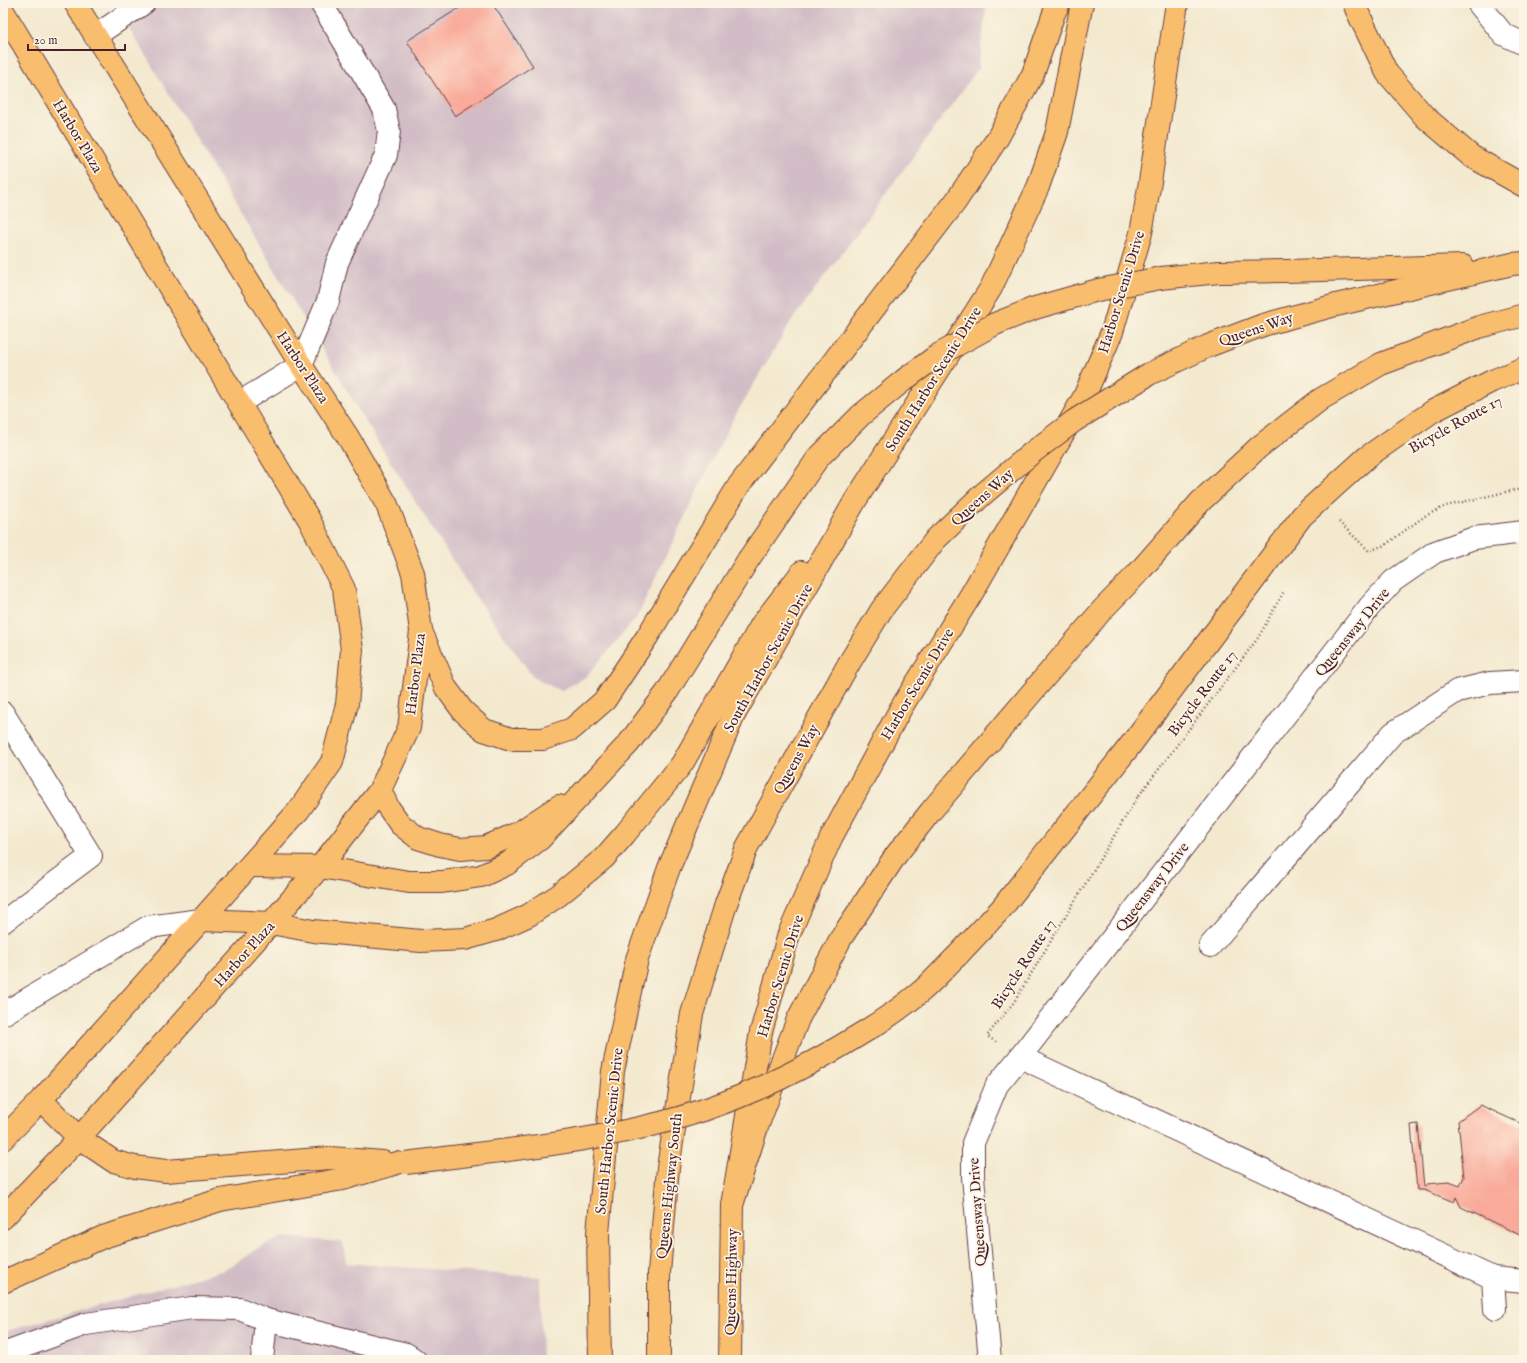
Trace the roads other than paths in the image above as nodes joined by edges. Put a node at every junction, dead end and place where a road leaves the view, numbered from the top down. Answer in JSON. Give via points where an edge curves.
{"nodes":[{"id":1,"x":75,"y":3,"type":"edge"},
{"id":2,"x":144,"y":3,"type":"edge"},
{"id":3,"x":321,"y":3,"type":"edge"},
{"id":4,"x":1059,"y":3,"type":"edge"},
{"id":5,"x":1082,"y":3,"type":"edge"},
{"id":6,"x":1177,"y":3,"type":"edge"},
{"id":7,"x":1354,"y":3,"type":"edge"},
{"id":8,"x":1478,"y":3,"type":"edge"},
{"id":9,"x":3,"y":11,"type":"edge"},
{"id":10,"x":95,"y":36,"type":"junction"},
{"id":11,"x":1524,"y":44,"type":"edge"},
{"id":12,"x":1524,"y":186,"type":"edge"},
{"id":13,"x":1518,"y":264,"type":"edge"},
{"id":14,"x":1524,"y":315,"type":"edge"},
{"id":15,"x":301,"y":365,"type":"junction"},
{"id":16,"x":1524,"y":368,"type":"edge"},
{"id":17,"x":239,"y":403,"type":"junction"},
{"id":18,"x":855,"y":501,"type":"junction"},
{"id":19,"x":1524,"y":532,"type":"edge"},
{"id":20,"x":421,"y":631,"type":"junction"},
{"id":21,"x":1524,"y":681,"type":"edge"},
{"id":22,"x":3,"y":713,"type":"edge"},
{"id":23,"x":590,"y":786,"type":"junction"},
{"id":24,"x":380,"y":790,"type":"junction"},
{"id":25,"x":250,"y":866,"type":"junction"},
{"id":26,"x":320,"y":867,"type":"junction"},
{"id":27,"x":201,"y":920,"type":"junction"},
{"id":28,"x":3,"y":922,"type":"edge"},
{"id":29,"x":271,"y":923,"type":"junction"},
{"id":30,"x":1210,"y":946,"type":"dead end"},
{"id":31,"x":3,"y":1014,"type":"edge"},
{"id":32,"x":692,"y":1014,"type":"joint"},
{"id":33,"x":1020,"y":1057,"type":"junction"},
{"id":34,"x":41,"y":1100,"type":"junction"},
{"id":35,"x":79,"y":1138,"type":"junction"},
{"id":36,"x":3,"y":1139,"type":"edge"},
{"id":37,"x":402,"y":1163,"type":"junction"},
{"id":38,"x":732,"y":1205,"type":"junction"},
{"id":39,"x":3,"y":1218,"type":"edge"},
{"id":40,"x":1494,"y":1278,"type":"junction"},
{"id":41,"x":1524,"y":1281,"type":"edge"},
{"id":42,"x":3,"y":1282,"type":"edge"},
{"id":43,"x":1495,"y":1309,"type":"dead end"},
{"id":44,"x":266,"y":1320,"type":"junction"},
{"id":45,"x":3,"y":1354,"type":"edge"},
{"id":46,"x":262,"y":1360,"type":"edge"},
{"id":47,"x":415,"y":1360,"type":"edge"},
{"id":48,"x":600,"y":1360,"type":"edge"},
{"id":49,"x":659,"y":1360,"type":"edge"},
{"id":50,"x":730,"y":1360,"type":"edge"},
{"id":51,"x":990,"y":1360,"type":"edge"}],
"edges":[{"from":1,"to":10,"type":"main road","name":"Harbor Plaza"},
{"from":2,"to":10,"type":"street"},
{"from":3,"to":15,"type":"street","via":[[384,109],[389,131],[386,155],[337,263],[328,301]]},
{"from":4,"to":20,"type":"main road","via":[[1033,74],[997,139],[956,201],[739,485],[647,636],[604,700],[572,729],[543,739],[511,739],[484,730],[464,711],[446,688]]},
{"from":5,"to":18,"type":"main road","name":"South Harbor Scenic Drive","via":[[1057,132],[1038,187],[991,288]]},
{"from":6,"to":38,"type":"main road","name":"Harbor Scenic Drive","via":[[1141,233],[1112,332],[1084,397],[972,593],[901,708],[831,838],[790,934],[761,1032]]},
{"from":7,"to":12,"type":"main road","via":[[1387,73],[1425,117],[1471,156]]},
{"from":8,"to":11,"type":"street","via":[[1503,34]]},
{"from":9,"to":17,"type":"main road","name":"Harbor Plaza"},
{"from":10,"to":15,"type":"main road","name":"Harbor Plaza"},
{"from":13,"to":23,"type":"main road","bridge":true,"via":[[1219,272],[1161,278],[1091,292],[1035,308],[995,324],[938,356],[861,414],[818,458],[748,560],[667,692],[629,744]]},
{"from":13,"to":32,"type":"main road","name":"Queens Way","bridge":true,"via":[[1336,305],[1263,325],[1208,346],[1149,374],[1074,421],[982,495],[936,539],[882,609],[848,665],[748,847],[726,904]]},
{"from":14,"to":38,"type":"main road","via":[[1479,327],[1381,364],[1320,399],[1259,447],[1201,501],[1138,574],[1103,609],[931,810],[896,855],[841,938],[798,1019]]},
{"from":15,"to":17,"type":"street"},
{"from":15,"to":20,"type":"main road","name":"Harbor Plaza","via":[[348,437],[387,505],[413,573]]},
{"from":16,"to":37,"type":"main road","bridge":true,"via":[[1433,411],[1367,456],[1302,516],[1129,747],[1001,909],[919,994],[831,1053],[777,1081],[716,1107],[648,1126],[597,1136]]},
{"from":17,"to":25,"type":"main road","name":"Harbor Plaza","via":[[310,521],[344,589],[352,650],[347,704],[332,762],[299,810]]},
{"from":18,"to":29,"type":"main road","via":[[762,624],[682,764],[604,858],[559,895],[529,915],[496,930],[466,939],[421,941],[313,931]]},
{"from":18,"to":48,"type":"main road","name":"South Harbor Scenic Drive","via":[[734,715],[669,868],[637,959],[613,1071],[598,1233]]},
{"from":19,"to":33,"type":"street","name":"Queensway Drive","via":[[1474,538],[1435,552],[1393,581],[1370,606]]},
{"from":20,"to":24,"type":"main road","name":"Harbor Plaza","via":[[409,728]]},
{"from":21,"to":30,"type":"street","via":[[1490,683],[1457,691],[1393,733]]},
{"from":22,"to":28,"type":"street","via":[[91,856]]},
{"from":23,"to":24,"type":"main road","via":[[520,832],[486,847],[460,849],[418,838],[400,824]]},
{"from":23,"to":26,"type":"main road","via":[[540,839],[508,864],[480,876],[442,882],[408,882]]},
{"from":24,"to":26,"type":"main road","name":"Harbor Plaza"},
{"from":25,"to":26,"type":"main road"},
{"from":25,"to":27,"type":"main road","name":"Harbor Plaza"},
{"from":26,"to":29,"type":"main road","name":"Harbor Plaza"},
{"from":27,"to":29,"type":"main road"},
{"from":27,"to":31,"type":"street","via":[[148,927]]},
{"from":27,"to":34,"type":"main road","name":"Harbor Plaza"},
{"from":29,"to":35,"type":"main road","name":"Harbor Plaza"},
{"from":32,"to":49,"type":"main road","name":"Queens Highway South","via":[[668,1168],[659,1272]]},
{"from":33,"to":40,"type":"street"},
{"from":33,"to":51,"type":"street","name":"Queensway Drive","via":[[997,1085],[973,1143],[972,1177]]},
{"from":34,"to":35,"type":"main road"},
{"from":34,"to":36,"type":"main road","name":"Harbor Plaza"},
{"from":35,"to":37,"type":"main road","via":[[113,1161],[166,1171],[330,1158]]},
{"from":35,"to":39,"type":"main road","name":"Harbor Plaza"},
{"from":37,"to":42,"type":"main road","via":[[342,1179],[220,1200],[103,1237]]},
{"from":38,"to":50,"type":"main road","name":"Queens Highway"},
{"from":40,"to":41,"type":"street"},
{"from":40,"to":43,"type":"street"},
{"from":44,"to":45,"type":"street","via":[[240,1309],[192,1308],[86,1324]]},
{"from":44,"to":46,"type":"street"},
{"from":44,"to":47,"type":"street","via":[[406,1354]]}]}
